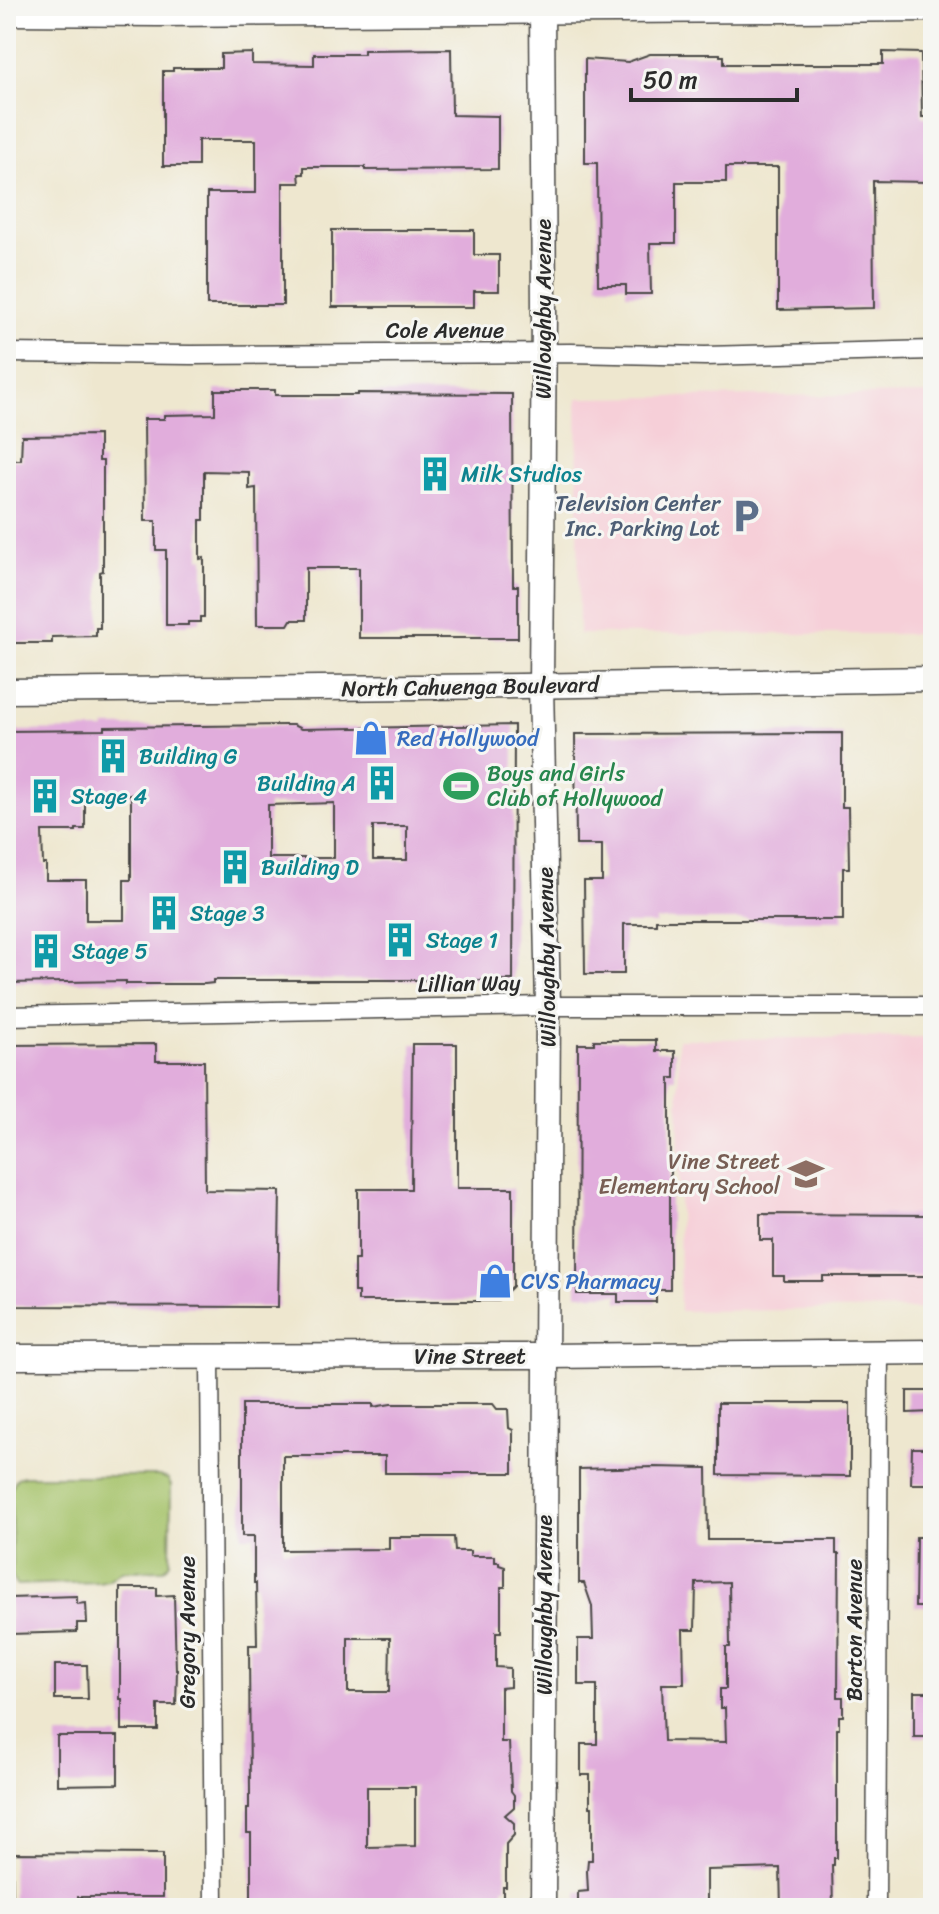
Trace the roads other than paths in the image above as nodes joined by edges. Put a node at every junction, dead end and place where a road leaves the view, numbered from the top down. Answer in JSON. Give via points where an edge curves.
{"nodes":[{"id":1,"x":542,"y":10,"type":"edge"},
{"id":2,"x":933,"y":12,"type":"edge"},
{"id":3,"x":6,"y":16,"type":"edge"},
{"id":4,"x":933,"y":350,"type":"edge"},
{"id":5,"x":6,"y":353,"type":"edge"},
{"id":6,"x":543,"y":353,"type":"junction"},
{"id":7,"x":933,"y":679,"type":"edge"},
{"id":8,"x":541,"y":686,"type":"junction"},
{"id":9,"x":6,"y":691,"type":"edge"},
{"id":10,"x":548,"y":1006,"type":"junction"},
{"id":11,"x":933,"y":1006,"type":"edge"},
{"id":12,"x":6,"y":1016,"type":"edge"},
{"id":13,"x":879,"y":1352,"type":"junction"},
{"id":14,"x":933,"y":1352,"type":"edge"},
{"id":15,"x":546,"y":1356,"type":"junction"},
{"id":16,"x":6,"y":1357,"type":"edge"},
{"id":17,"x":210,"y":1357,"type":"junction"},
{"id":18,"x":214,"y":1908,"type":"edge"},
{"id":19,"x":543,"y":1908,"type":"edge"},
{"id":20,"x":876,"y":1908,"type":"edge"}],
"edges":[{"from":1,"to":2,"type":"street"},
{"from":1,"to":3,"type":"street"},
{"from":1,"to":6,"type":"street","name":"Willoughby Avenue"},
{"from":4,"to":6,"type":"street","name":"Cole Avenue","via":[[705,356]]},
{"from":5,"to":6,"type":"street","name":"Cole Avenue"},
{"from":6,"to":8,"type":"street","name":"Willoughby Avenue"},
{"from":7,"to":8,"type":"street","name":"North Cahuenga Boulevard"},
{"from":8,"to":9,"type":"street","name":"North Cahuenga Boulevard"},
{"from":8,"to":10,"type":"street","name":"Willoughby Avenue"},
{"from":10,"to":11,"type":"street","name":"Lillian Way"},
{"from":10,"to":12,"type":"street","name":"Lillian Way"},
{"from":10,"to":15,"type":"street","name":"Willoughby Avenue"},
{"from":13,"to":14,"type":"street","name":"Vine Street"},
{"from":13,"to":15,"type":"street","name":"Vine Street"},
{"from":13,"to":20,"type":"street","name":"Barton Avenue"},
{"from":15,"to":17,"type":"street","name":"Vine Street"},
{"from":15,"to":19,"type":"street","name":"Willoughby Avenue"},
{"from":16,"to":17,"type":"street","name":"Vine Street"},
{"from":17,"to":18,"type":"street","name":"Gregory Avenue"}]}
